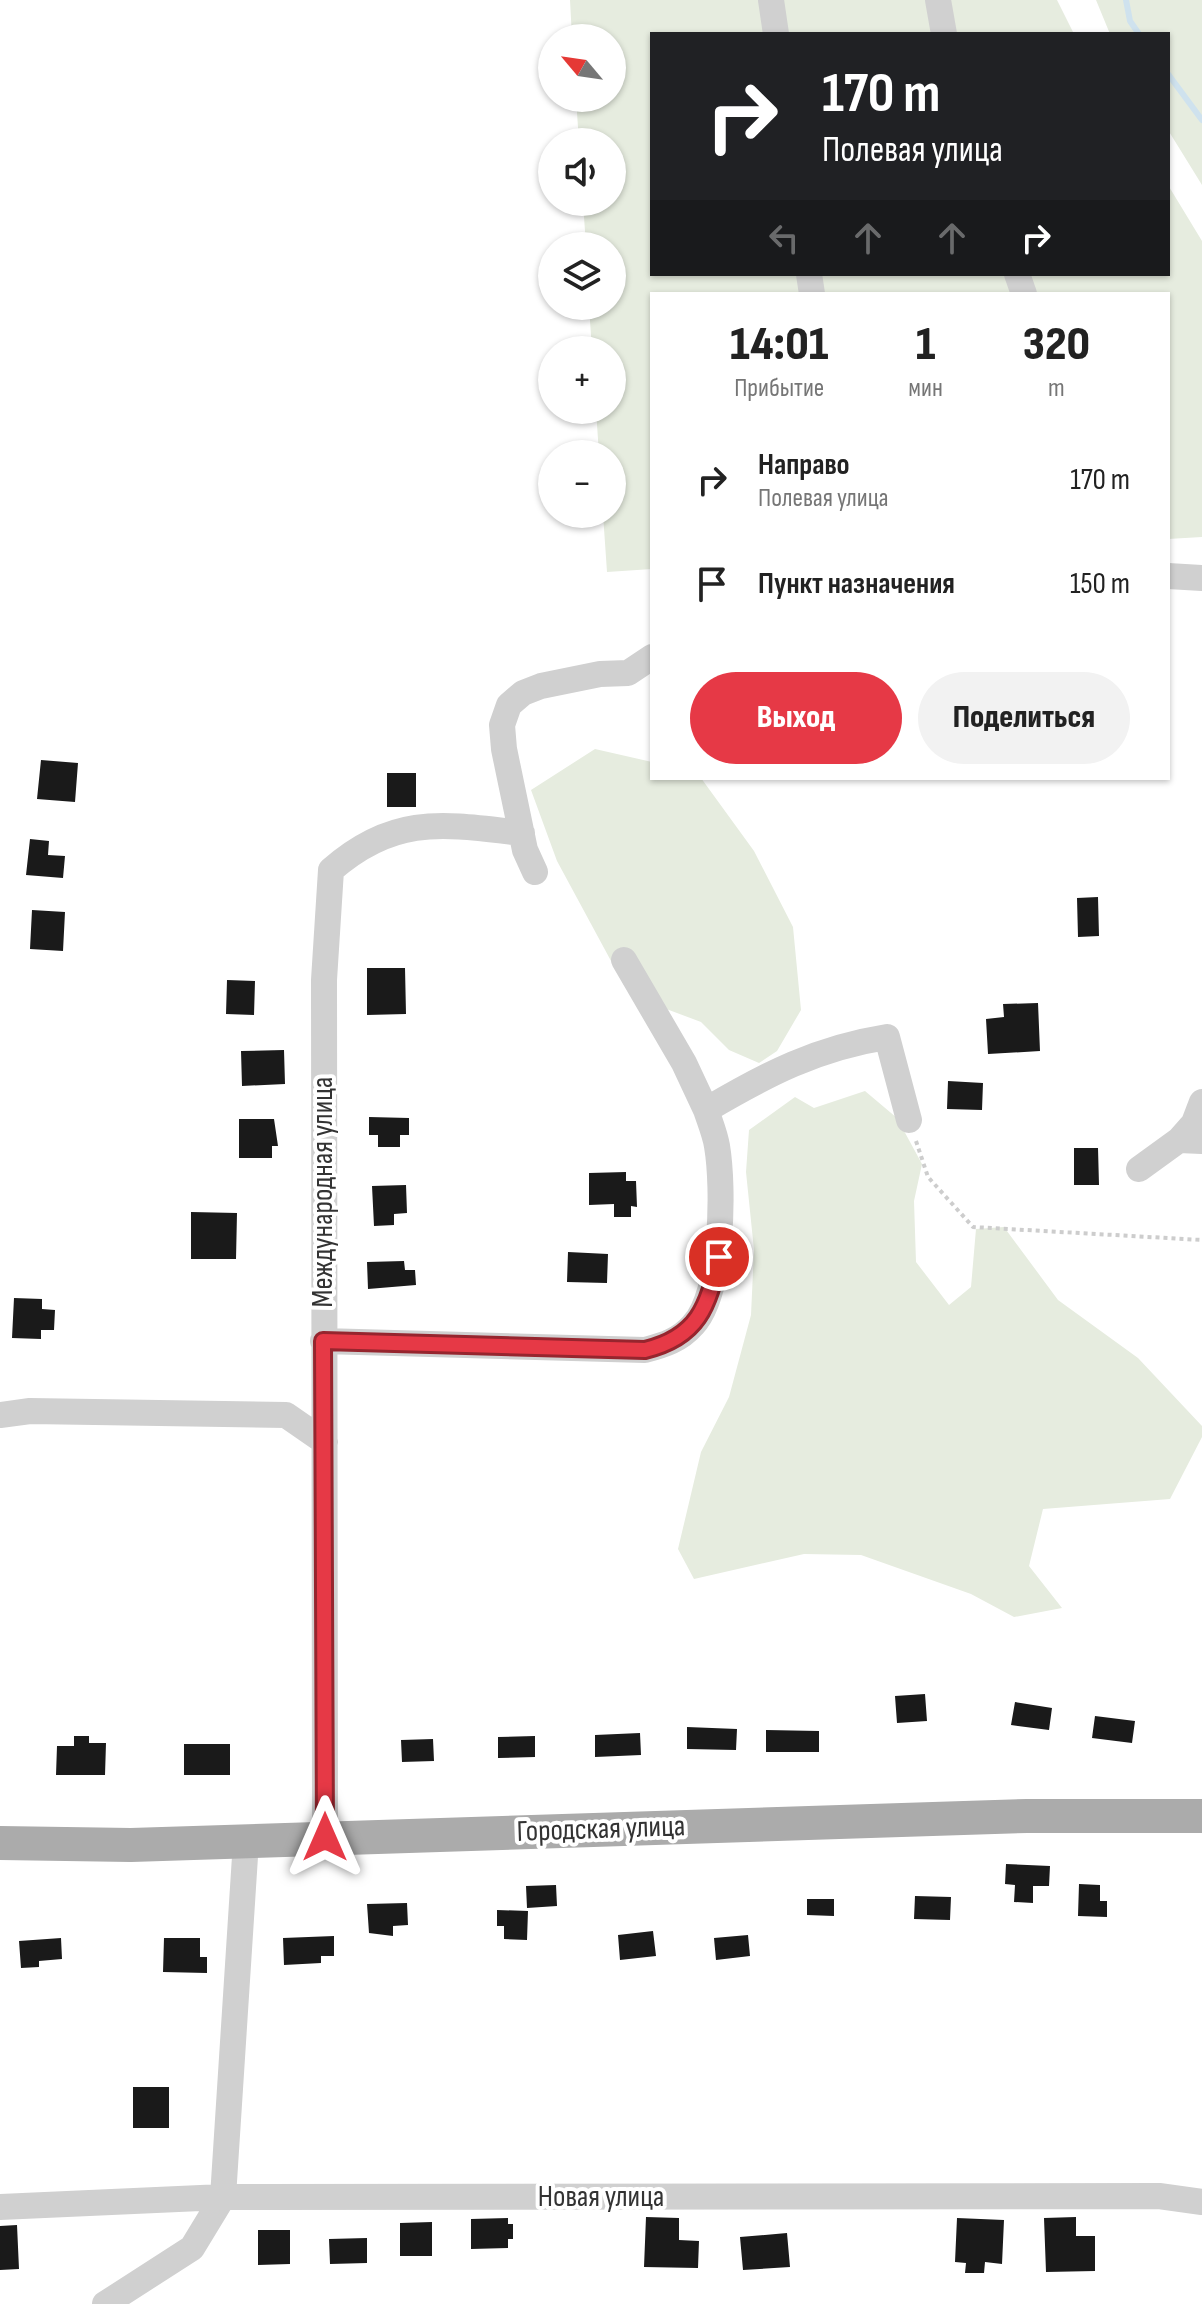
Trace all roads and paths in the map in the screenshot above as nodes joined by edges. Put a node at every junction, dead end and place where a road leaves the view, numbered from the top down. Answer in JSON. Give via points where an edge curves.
{"nodes":[{"id":1,"x":771,"y":0,"type":"edge"},
{"id":2,"x":938,"y":0,"type":"edge"},
{"id":3,"x":776,"y":32,"type":"edge"},
{"id":4,"x":944,"y":32,"type":"edge"},
{"id":5,"x":1170,"y":576,"type":"edge"},
{"id":6,"x":1202,"y":578,"type":"edge"},
{"id":7,"x":640,"y":677,"type":"edge"},
{"id":8,"x":522,"y":833,"type":"junction"},
{"id":9,"x":535,"y":872,"type":"dead end"},
{"id":10,"x":624,"y":960,"type":"dead end"},
{"id":11,"x":1202,"y":1102,"type":"edge"},
{"id":12,"x":706,"y":1110,"type":"junction"},
{"id":13,"x":909,"y":1120,"type":"joint"},
{"id":14,"x":1190,"y":1141,"type":"edge"},
{"id":15,"x":1139,"y":1169,"type":"dead end"},
{"id":16,"x":1202,"y":1240,"type":"edge"},
{"id":17,"x":323,"y":1341,"type":"junction"},
{"id":18,"x":0,"y":1415,"type":"edge"},
{"id":19,"x":325,"y":1442,"type":"junction"},
{"id":20,"x":1202,"y":1816,"type":"edge"},
{"id":21,"x":325,"y":1837,"type":"junction"},
{"id":22,"x":246,"y":1841,"type":"junction"},
{"id":23,"x":0,"y":1843,"type":"edge"},
{"id":24,"x":223,"y":2197,"type":"junction"},
{"id":25,"x":1202,"y":2202,"type":"edge"},
{"id":26,"x":0,"y":2207,"type":"edge"},
{"id":27,"x":105,"y":2304,"type":"edge"}],
"edges":[{"from":1,"to":3,"type":"street"},
{"from":2,"to":4,"type":"street"},
{"from":5,"to":6,"type":"street"},
{"from":7,"to":8,"type":"street","via":[[600,674],[541,686],[509,705],[502,725],[504,749]]},
{"from":8,"to":9,"type":"street"},
{"from":8,"to":17,"type":"street","name":"Международная улица","via":[[423,825],[399,830],[331,870],[324,980]]},
{"from":10,"to":12,"type":"street"},
{"from":11,"to":14,"type":"street"},
{"from":12,"to":13,"type":"street","via":[[773,1071],[843,1044],[887,1037]]},
{"from":12,"to":17,"type":"street","via":[[717,1146],[719,1257],[711,1294],[694,1324],[670,1344],[645,1350]]},
{"from":13,"to":16,"type":"path","via":[[928,1177],[973,1227]]},
{"from":14,"to":15,"type":"street"},
{"from":17,"to":19,"type":"street","name":"Международная улица"},
{"from":18,"to":19,"type":"street","via":[[286,1415]]},
{"from":19,"to":21,"type":"street","name":"Международная улица"},
{"from":20,"to":21,"type":"main road","name":"Городская улица","via":[[1027,1816]]},
{"from":21,"to":22,"type":"main road","name":"Городская улица"},
{"from":22,"to":23,"type":"main road","name":"Городская улица"},
{"from":22,"to":24,"type":"street"},
{"from":24,"to":25,"type":"street","name":"Новая улица","via":[[1159,2196]]},
{"from":24,"to":26,"type":"street","name":"Новая улица"},
{"from":24,"to":27,"type":"street","via":[[192,2248]]}]}
